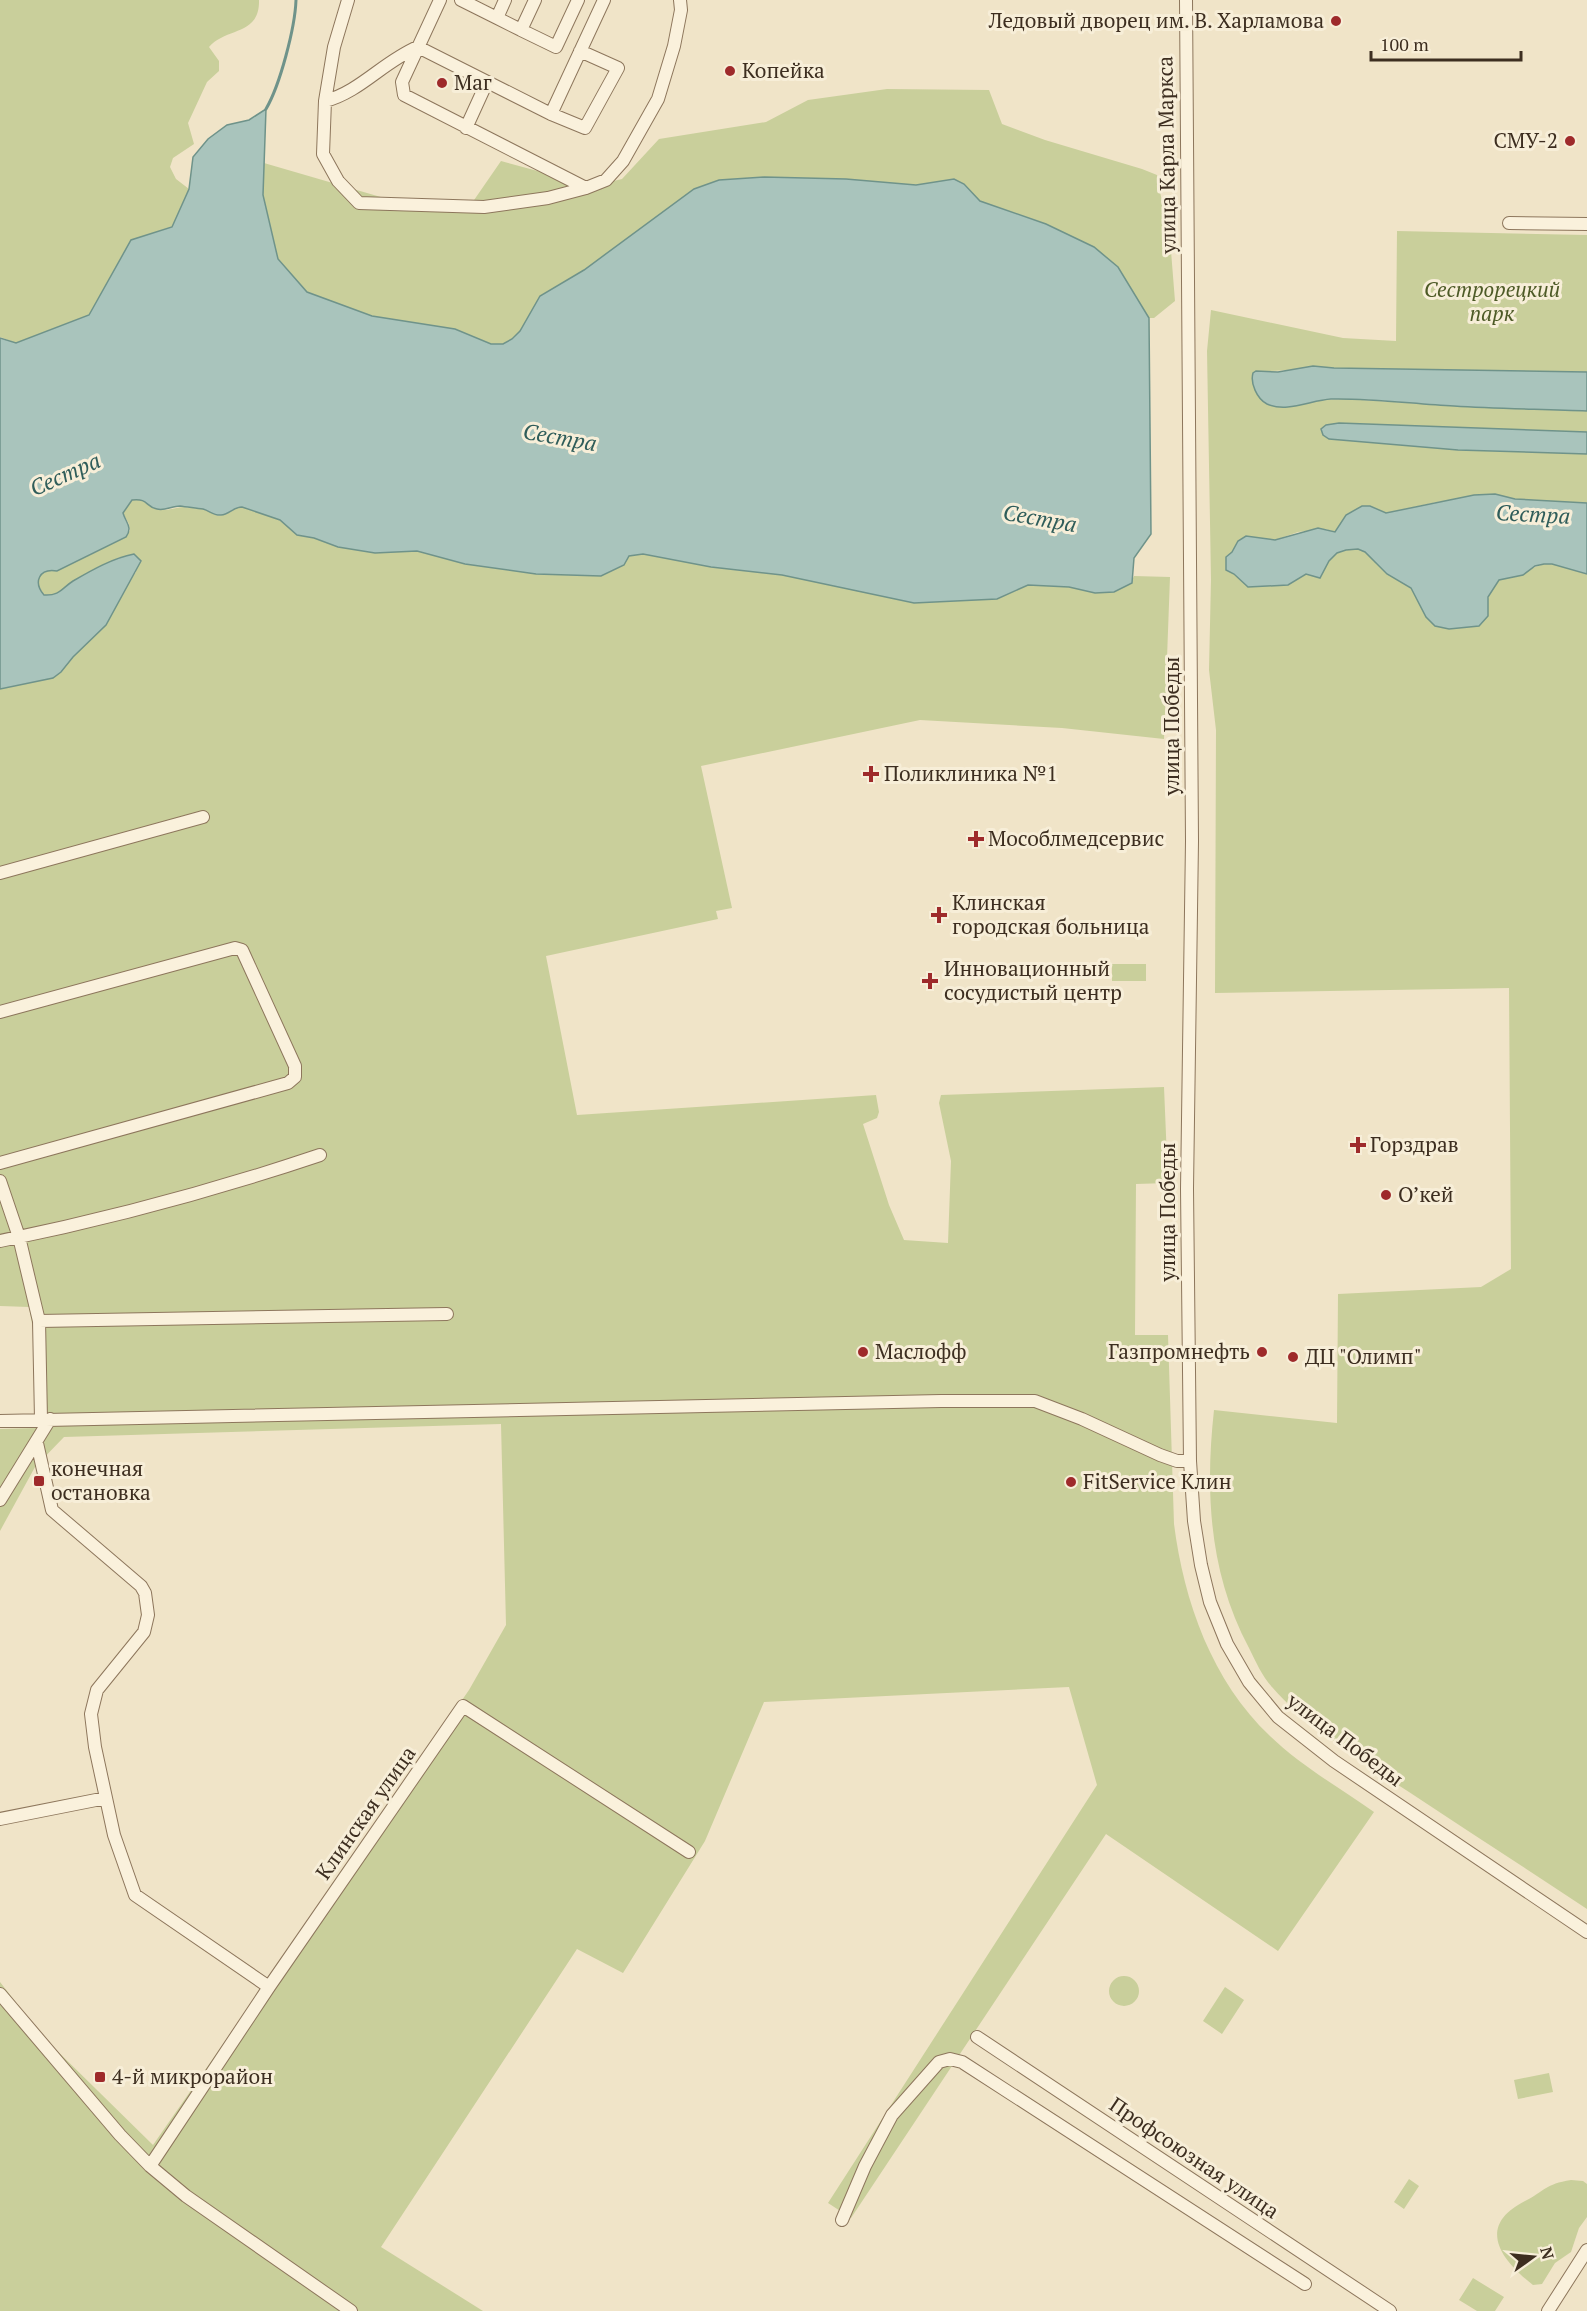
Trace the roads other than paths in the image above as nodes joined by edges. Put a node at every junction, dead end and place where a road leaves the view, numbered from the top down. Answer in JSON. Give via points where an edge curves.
{"nodes":[{"id":1,"x":348,"y":0,"type":"edge"},
{"id":2,"x":440,"y":0,"type":"edge"},
{"id":3,"x":461,"y":0,"type":"edge"},
{"id":4,"x":505,"y":0,"type":"edge"},
{"id":5,"x":535,"y":0,"type":"edge"},
{"id":6,"x":578,"y":0,"type":"edge"},
{"id":7,"x":604,"y":0,"type":"edge"},
{"id":8,"x":680,"y":0,"type":"edge"},
{"id":9,"x":1186,"y":0,"type":"edge"},
{"id":10,"x":497,"y":18,"type":"junction"},
{"id":11,"x":521,"y":30,"type":"junction"},
{"id":12,"x":418,"y":47,"type":"junction"},
{"id":13,"x":580,"y":51,"type":"junction"},
{"id":14,"x":487,"y":82,"type":"junction"},
{"id":15,"x":325,"y":101,"type":"junction"},
{"id":16,"x":551,"y":114,"type":"junction"},
{"id":17,"x":466,"y":128,"type":"junction"},
{"id":18,"x":586,"y":188,"type":"junction"},
{"id":19,"x":1509,"y":224,"type":"dead end"},
{"id":20,"x":1587,"y":224,"type":"edge"},
{"id":21,"x":1189,"y":309,"type":"joint"},
{"id":22,"x":203,"y":817,"type":"dead end"},
{"id":23,"x":0,"y":873,"type":"edge"},
{"id":24,"x":0,"y":1012,"type":"edge"},
{"id":25,"x":320,"y":1155,"type":"dead end"},
{"id":26,"x":0,"y":1163,"type":"edge"},
{"id":27,"x":0,"y":1181,"type":"edge"},
{"id":28,"x":19,"y":1237,"type":"junction"},
{"id":29,"x":0,"y":1241,"type":"edge"},
{"id":30,"x":447,"y":1314,"type":"dead end"},
{"id":31,"x":39,"y":1321,"type":"junction"},
{"id":32,"x":45,"y":1419,"type":"junction"},
{"id":33,"x":0,"y":1420,"type":"edge"},
{"id":34,"x":37,"y":1443,"type":"junction"},
{"id":35,"x":1190,"y":1461,"type":"junction"},
{"id":36,"x":0,"y":1500,"type":"edge"},
{"id":37,"x":106,"y":1798,"type":"junction"},
{"id":38,"x":0,"y":1819,"type":"edge"},
{"id":39,"x":689,"y":1852,"type":"dead end"},
{"id":40,"x":1587,"y":1932,"type":"edge"},
{"id":41,"x":269,"y":1987,"type":"junction"},
{"id":42,"x":0,"y":1994,"type":"edge"},
{"id":43,"x":977,"y":2037,"type":"dead end"},
{"id":44,"x":150,"y":2166,"type":"junction"},
{"id":45,"x":842,"y":2220,"type":"dead end"},
{"id":46,"x":1587,"y":2250,"type":"edge"},
{"id":47,"x":1305,"y":2284,"type":"dead end"},
{"id":48,"x":351,"y":2311,"type":"edge"},
{"id":49,"x":1390,"y":2311,"type":"edge"},
{"id":50,"x":1548,"y":2311,"type":"edge"}],
"edges":[{"from":1,"to":15,"type":"street","via":[[334,47]]},
{"from":2,"to":12,"type":"street"},
{"from":3,"to":10,"type":"street"},
{"from":4,"to":10,"type":"street"},
{"from":5,"to":11,"type":"street"},
{"from":6,"to":11,"type":"street","via":[[556,46]]},
{"from":7,"to":13,"type":"street"},
{"from":8,"to":18,"type":"street","via":[[674,46],[658,99],[623,161],[606,180]]},
{"from":9,"to":21,"type":"street","name":"улица Карла Маркса"},
{"from":10,"to":11,"type":"street"},
{"from":12,"to":14,"type":"street"},
{"from":12,"to":15,"type":"street","via":[[340,97]]},
{"from":12,"to":17,"type":"street","via":[[402,82],[404,95]]},
{"from":13,"to":16,"type":"street"},
{"from":13,"to":16,"type":"street","via":[[618,68],[585,128]]},
{"from":14,"to":16,"type":"street"},
{"from":14,"to":17,"type":"street"},
{"from":15,"to":18,"type":"street","via":[[323,154],[338,181],[359,203],[484,207]]},
{"from":17,"to":18,"type":"street"},
{"from":19,"to":20,"type":"street"},
{"from":21,"to":35,"type":"street","name":"улица Победы"},
{"from":22,"to":23,"type":"street"},
{"from":24,"to":26,"type":"street","via":[[235,948],[242,950],[295,1072],[288,1083]]},
{"from":25,"to":28,"type":"street","via":[[190,1195]]},
{"from":27,"to":28,"type":"street"},
{"from":28,"to":29,"type":"street"},
{"from":28,"to":31,"type":"street"},
{"from":30,"to":31,"type":"street"},
{"from":31,"to":32,"type":"street"},
{"from":32,"to":33,"type":"street"},
{"from":32,"to":34,"type":"street"},
{"from":32,"to":35,"type":"street","via":[[1035,1401],[1160,1455]]},
{"from":34,"to":36,"type":"street"},
{"from":34,"to":37,"type":"street","via":[[52,1510],[145,1593],[148,1615],[144,1632],[97,1690],[91,1714]]},
{"from":35,"to":40,"type":"street","name":"улица Победы","via":[[1196,1539],[1210,1602],[1227,1644],[1263,1700],[1334,1761]]},
{"from":37,"to":38,"type":"street"},
{"from":37,"to":41,"type":"street","via":[[135,1895]]},
{"from":39,"to":41,"type":"street","name":"Клинская улица","via":[[463,1706]]},
{"from":41,"to":44,"type":"street","name":"Клинская улица"},
{"from":42,"to":44,"type":"street"},
{"from":43,"to":49,"type":"street","name":"Профсоюзная улица"},
{"from":44,"to":48,"type":"street","via":[[186,2196]]},
{"from":45,"to":47,"type":"street","via":[[892,2115],[939,2062],[950,2059],[962,2062]]},
{"from":46,"to":50,"type":"street"}]}
